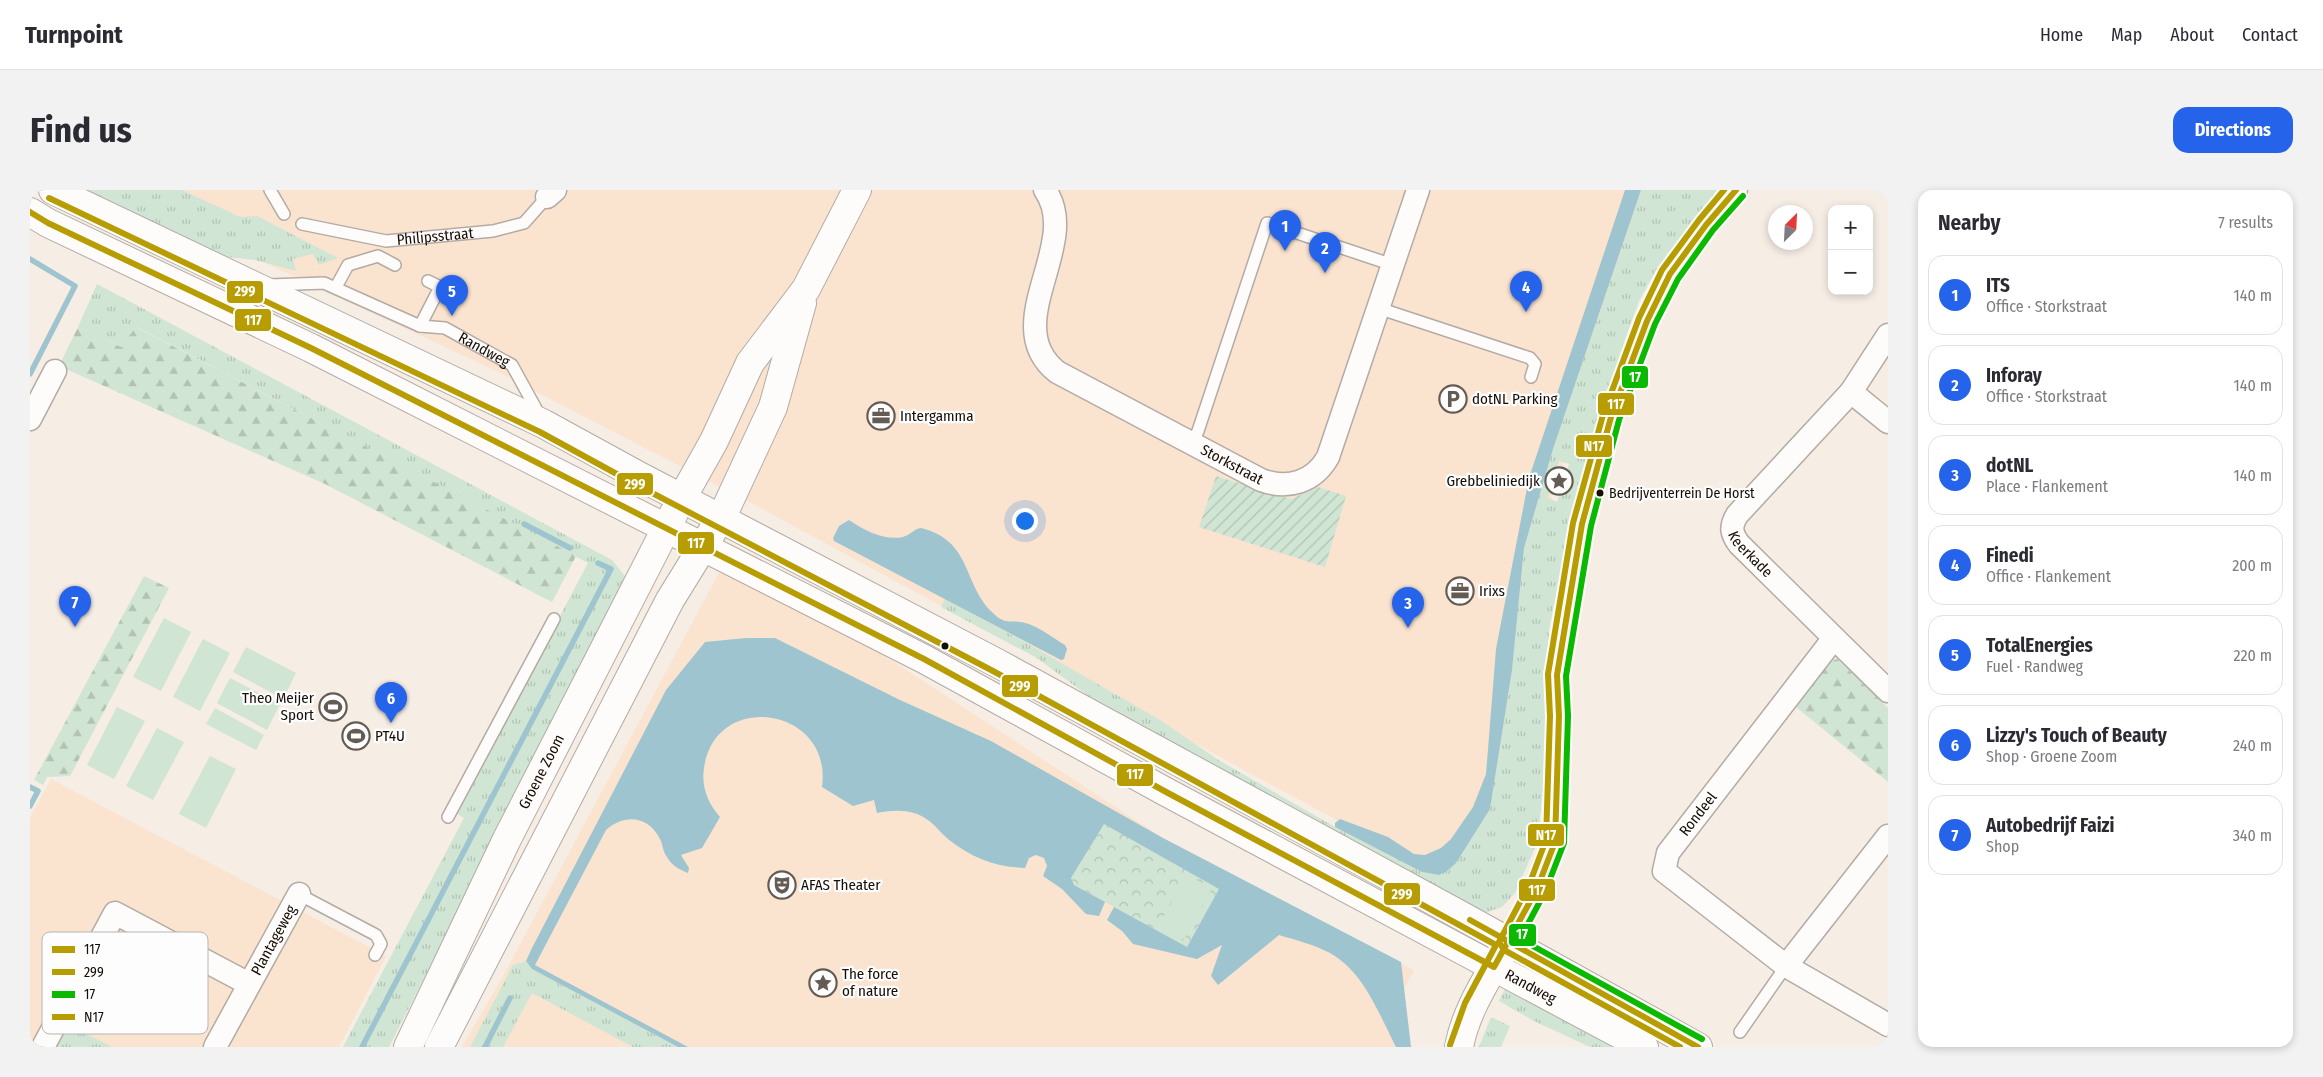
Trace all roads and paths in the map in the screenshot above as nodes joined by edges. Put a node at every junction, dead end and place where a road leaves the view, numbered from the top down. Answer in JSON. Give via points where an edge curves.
{"nodes":[{"id":1,"x":270,"y":190,"type":"edge"},
{"id":2,"x":857,"y":190,"type":"edge"},
{"id":3,"x":1045,"y":190,"type":"edge"},
{"id":4,"x":1418,"y":190,"type":"edge"},
{"id":5,"x":1736,"y":190,"type":"edge"},
{"id":6,"x":58,"y":192,"type":"edge"},
{"id":7,"x":551,"y":193,"type":"edge"},
{"id":8,"x":30,"y":212,"type":"edge"},
{"id":9,"x":284,"y":214,"type":"dead end"},
{"id":10,"x":302,"y":224,"type":"dead end"},
{"id":11,"x":1393,"y":264,"type":"junction"},
{"id":12,"x":395,"y":265,"type":"dead end"},
{"id":13,"x":428,"y":281,"type":"dead end"},
{"id":14,"x":250,"y":285,"type":"junction"},
{"id":15,"x":336,"y":287,"type":"junction"},
{"id":16,"x":806,"y":289,"type":"junction"},
{"id":17,"x":1378,"y":308,"type":"junction"},
{"id":18,"x":420,"y":326,"type":"junction"},
{"id":19,"x":1888,"y":335,"type":"edge"},
{"id":20,"x":55,"y":371,"type":"dead end"},
{"id":21,"x":1531,"y":377,"type":"dead end"},
{"id":22,"x":1851,"y":392,"type":"junction"},
{"id":23,"x":30,"y":419,"type":"edge"},
{"id":24,"x":1888,"y":422,"type":"edge"},
{"id":25,"x":544,"y":424,"type":"junction"},
{"id":26,"x":1192,"y":443,"type":"junction"},
{"id":27,"x":682,"y":498,"type":"junction"},
{"id":28,"x":721,"y":519,"type":"junction"},
{"id":29,"x":667,"y":528,"type":"junction"},
{"id":30,"x":703,"y":546,"type":"junction"},
{"id":31,"x":554,"y":619,"type":"dead end"},
{"id":32,"x":1834,"y":638,"type":"junction"},
{"id":33,"x":1888,"y":690,"type":"edge"},
{"id":34,"x":448,"y":817,"type":"dead end"},
{"id":35,"x":1888,"y":836,"type":"edge"},
{"id":36,"x":301,"y":896,"type":"joint"},
{"id":37,"x":105,"y":932,"type":"edge"},
{"id":38,"x":149,"y":932,"type":"edge"},
{"id":39,"x":1508,"y":942,"type":"junction"},
{"id":40,"x":376,"y":955,"type":"dead end"},
{"id":41,"x":208,"y":963,"type":"edge"},
{"id":42,"x":1786,"y":966,"type":"junction"},
{"id":43,"x":1494,"y":967,"type":"junction"},
{"id":44,"x":249,"y":984,"type":"junction"},
{"id":45,"x":1888,"y":1026,"type":"edge"},
{"id":46,"x":1740,"y":1032,"type":"dead end"},
{"id":47,"x":50,"y":1034,"type":"edge"},
{"id":48,"x":43,"y":1047,"type":"edge"},
{"id":49,"x":215,"y":1047,"type":"edge"},
{"id":50,"x":408,"y":1047,"type":"edge"},
{"id":51,"x":439,"y":1047,"type":"edge"},
{"id":52,"x":1459,"y":1047,"type":"edge"},
{"id":53,"x":1644,"y":1047,"type":"edge"},
{"id":54,"x":1698,"y":1047,"type":"edge"}],
"edges":[{"from":1,"to":9,"type":"lane"},
{"from":2,"to":16,"type":"main road"},
{"from":3,"to":26,"type":"street","name":"Storkstraat","via":[[1052,204],[1055,222],[1034,327],[1040,355],[1057,372]]},
{"from":4,"to":11,"type":"street","name":"Storkstraat"},
{"from":5,"to":39,"type":"street","via":[[1670,274],[1647,321],[1611,417],[1582,524],[1557,675],[1555,842],[1537,889]]},
{"from":6,"to":14,"type":"main road","name":"Randweg"},
{"from":7,"to":10,"type":"lane","name":"Philipsstraat","via":[[524,223],[492,231],[386,241]]},
{"from":8,"to":29,"type":"main road","name":"Randweg","via":[[320,353]]},
{"from":11,"to":17,"type":"street","name":"Storkstraat"},
{"from":11,"to":26,"type":"lane","via":[[1267,223]]},
{"from":12,"to":15,"type":"lane","via":[[378,256],[348,265]]},
{"from":13,"to":18,"type":"lane","via":[[440,288]]},
{"from":14,"to":15,"type":"lane","name":"Randweg","via":[[324,284]]},
{"from":14,"to":25,"type":"main road","name":"Randweg"},
{"from":15,"to":18,"type":"lane","name":"Randweg"},
{"from":16,"to":27,"type":"main road","name":"Groene Zoom","via":[[750,363],[714,441]]},
{"from":16,"to":28,"type":"main road","via":[[773,407]]},
{"from":17,"to":21,"type":"lane","via":[[1530,358],[1535,364]]},
{"from":17,"to":26,"type":"street","name":"Storkstraat","via":[[1328,457],[1316,474],[1296,483],[1271,484]]},
{"from":18,"to":25,"type":"lane","name":"Randweg","via":[[445,328],[512,365]]},
{"from":19,"to":22,"type":"street","name":"Keerkade"},
{"from":20,"to":23,"type":"street"},
{"from":22,"to":24,"type":"street"},
{"from":22,"to":32,"type":"street","name":"Keerkade","via":[[1737,515],[1731,529],[1739,544]]},
{"from":25,"to":27,"type":"main road","name":"Randweg"},
{"from":27,"to":28,"type":"main road","name":"Randweg"},
{"from":27,"to":29,"type":"main road","name":"Groene Zoom"},
{"from":28,"to":30,"type":"main road"},
{"from":28,"to":39,"type":"main road","name":"Randweg","via":[[997,663]]},
{"from":29,"to":30,"type":"main road","name":"Randweg"},
{"from":29,"to":50,"type":"main road","name":"Groene Zoom","via":[[506,839]]},
{"from":30,"to":43,"type":"main road","name":"Randweg","via":[[924,659]]},
{"from":30,"to":51,"type":"main road","via":[[670,600]]},
{"from":31,"to":34,"type":"lane"},
{"from":32,"to":33,"type":"street","name":"Keerkade"},
{"from":32,"to":42,"type":"street","name":"Rondeel","via":[[1668,852],[1664,871]]},
{"from":35,"to":42,"type":"street"},
{"from":36,"to":40,"type":"lane","via":[[376,935],[381,944]]},
{"from":36,"to":44,"type":"street","name":"Plantageweg"},
{"from":37,"to":38,"type":"street","name":"Plantageweg","via":[[115,914]]},
{"from":39,"to":43,"type":"main road"},
{"from":39,"to":54,"type":"main road","name":"Randweg"},
{"from":41,"to":44,"type":"street","name":"Plantageweg"},
{"from":42,"to":45,"type":"street","name":"Rondeel"},
{"from":42,"to":46,"type":"lane"},
{"from":43,"to":52,"type":"main road","via":[[1475,1000]]},
{"from":43,"to":53,"type":"main road","name":"Randweg"},
{"from":44,"to":49,"type":"street","name":"Plantageweg"},
{"from":47,"to":48,"type":"street","name":"Plantageweg"}]}
